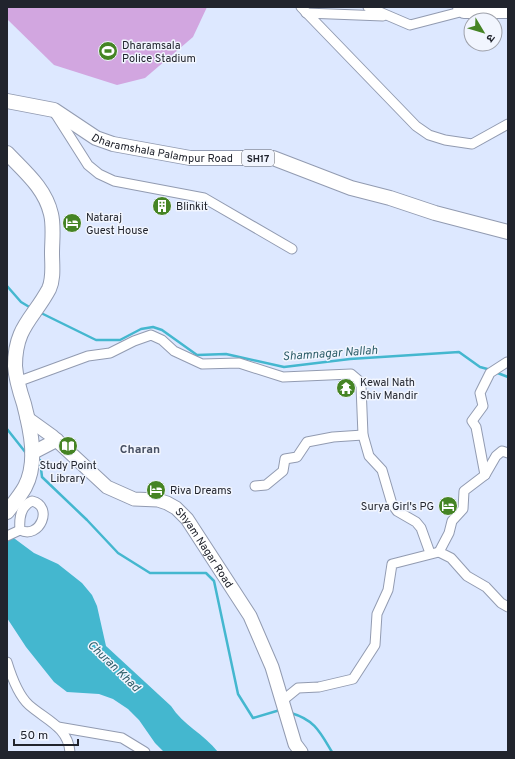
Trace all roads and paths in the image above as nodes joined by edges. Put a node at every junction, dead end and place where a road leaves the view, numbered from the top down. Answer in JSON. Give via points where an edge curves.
{"nodes":[{"id":1,"x":368,"y":7,"type":"edge"},
{"id":2,"x":462,"y":9,"type":"edge"},
{"id":3,"x":304,"y":10,"type":"edge"},
{"id":4,"x":508,"y":11,"type":"edge"},
{"id":5,"x":388,"y":16,"type":"junction"},
{"id":6,"x":7,"y":101,"type":"edge"},
{"id":7,"x":54,"y":110,"type":"junction"},
{"id":8,"x":508,"y":124,"type":"edge"},
{"id":9,"x":7,"y":153,"type":"edge"},
{"id":10,"x":508,"y":232,"type":"edge"},
{"id":11,"x":292,"y":249,"type":"dead end"},
{"id":12,"x":506,"y":362,"type":"dead end"},
{"id":13,"x":17,"y":382,"type":"junction"},
{"id":14,"x":27,"y":418,"type":"junction"},
{"id":15,"x":363,"y":435,"type":"junction"},
{"id":16,"x":57,"y":440,"type":"junction"},
{"id":17,"x":32,"y":452,"type":"junction"},
{"id":18,"x":508,"y":453,"type":"edge"},
{"id":19,"x":485,"y":475,"type":"junction"},
{"id":20,"x":255,"y":486,"type":"dead end"},
{"id":21,"x":7,"y":512,"type":"edge"},
{"id":22,"x":20,"y":530,"type":"dead end"},
{"id":23,"x":7,"y":536,"type":"edge"},
{"id":24,"x":435,"y":553,"type":"junction"},
{"id":25,"x":508,"y":606,"type":"edge"},
{"id":26,"x":7,"y":662,"type":"edge"},
{"id":27,"x":282,"y":701,"type":"junction"},
{"id":28,"x":58,"y":727,"type":"junction"},
{"id":29,"x":70,"y":752,"type":"edge"},
{"id":30,"x":145,"y":752,"type":"edge"},
{"id":31,"x":301,"y":752,"type":"edge"}],
"edges":[{"from":1,"to":5,"type":"street"},
{"from":2,"to":4,"type":"main road"},
{"from":2,"to":5,"type":"street","via":[[410,25]]},
{"from":3,"to":5,"type":"street"},
{"from":3,"to":8,"type":"street","via":[[416,126],[429,135],[472,144]]},
{"from":6,"to":7,"type":"main road","name":"Dharamshala Palampur Road","number":"SH17"},
{"from":7,"to":10,"type":"main road","name":"Dharamshala Palampur Road","number":"SH17","via":[[96,138],[113,144],[190,158],[273,158],[351,188]]},
{"from":7,"to":11,"type":"street","via":[[88,165],[99,174],[114,181],[204,198]]},
{"from":9,"to":13,"type":"main road","via":[[40,187],[52,215],[52,281],[22,330],[15,365]]},
{"from":12,"to":19,"type":"street","via":[[490,373],[480,393],[483,406],[472,421],[476,427]]},
{"from":13,"to":14,"type":"main road"},
{"from":13,"to":15,"type":"street","via":[[88,356],[110,353],[151,335],[162,340],[174,351],[202,364],[239,363],[283,377],[351,374],[360,386]]},
{"from":14,"to":16,"type":"street","name":"Shyam Nagar Road"},
{"from":14,"to":17,"type":"main road"},
{"from":15,"to":20,"type":"street","via":[[307,442],[296,457],[285,459],[283,471],[266,485]]},
{"from":15,"to":24,"type":"street","via":[[369,456],[384,476],[392,504],[416,522]]},
{"from":16,"to":17,"type":"street"},
{"from":16,"to":27,"type":"street","name":"Shyam Nagar Road","via":[[107,487],[134,499],[167,503],[187,519],[250,616],[272,667]]},
{"from":17,"to":21,"type":"main road","via":[[32,468],[24,488]]},
{"from":18,"to":19,"type":"street","via":[[502,451],[496,456]]},
{"from":19,"to":24,"type":"street","via":[[464,491],[463,509],[452,522],[449,533]]},
{"from":22,"to":23,"type":"street"},
{"from":24,"to":25,"type":"street","via":[[451,558],[467,576]]},
{"from":24,"to":27,"type":"street","via":[[392,564],[388,590],[377,614],[375,645],[353,679],[320,687],[298,688]]},
{"from":26,"to":28,"type":"street","via":[[11,675],[28,704]]},
{"from":27,"to":31,"type":"street","name":"Shyam Nagar Road","via":[[295,744]]},
{"from":28,"to":29,"type":"street","via":[[69,741]]},
{"from":28,"to":30,"type":"street","via":[[122,738]]}]}
